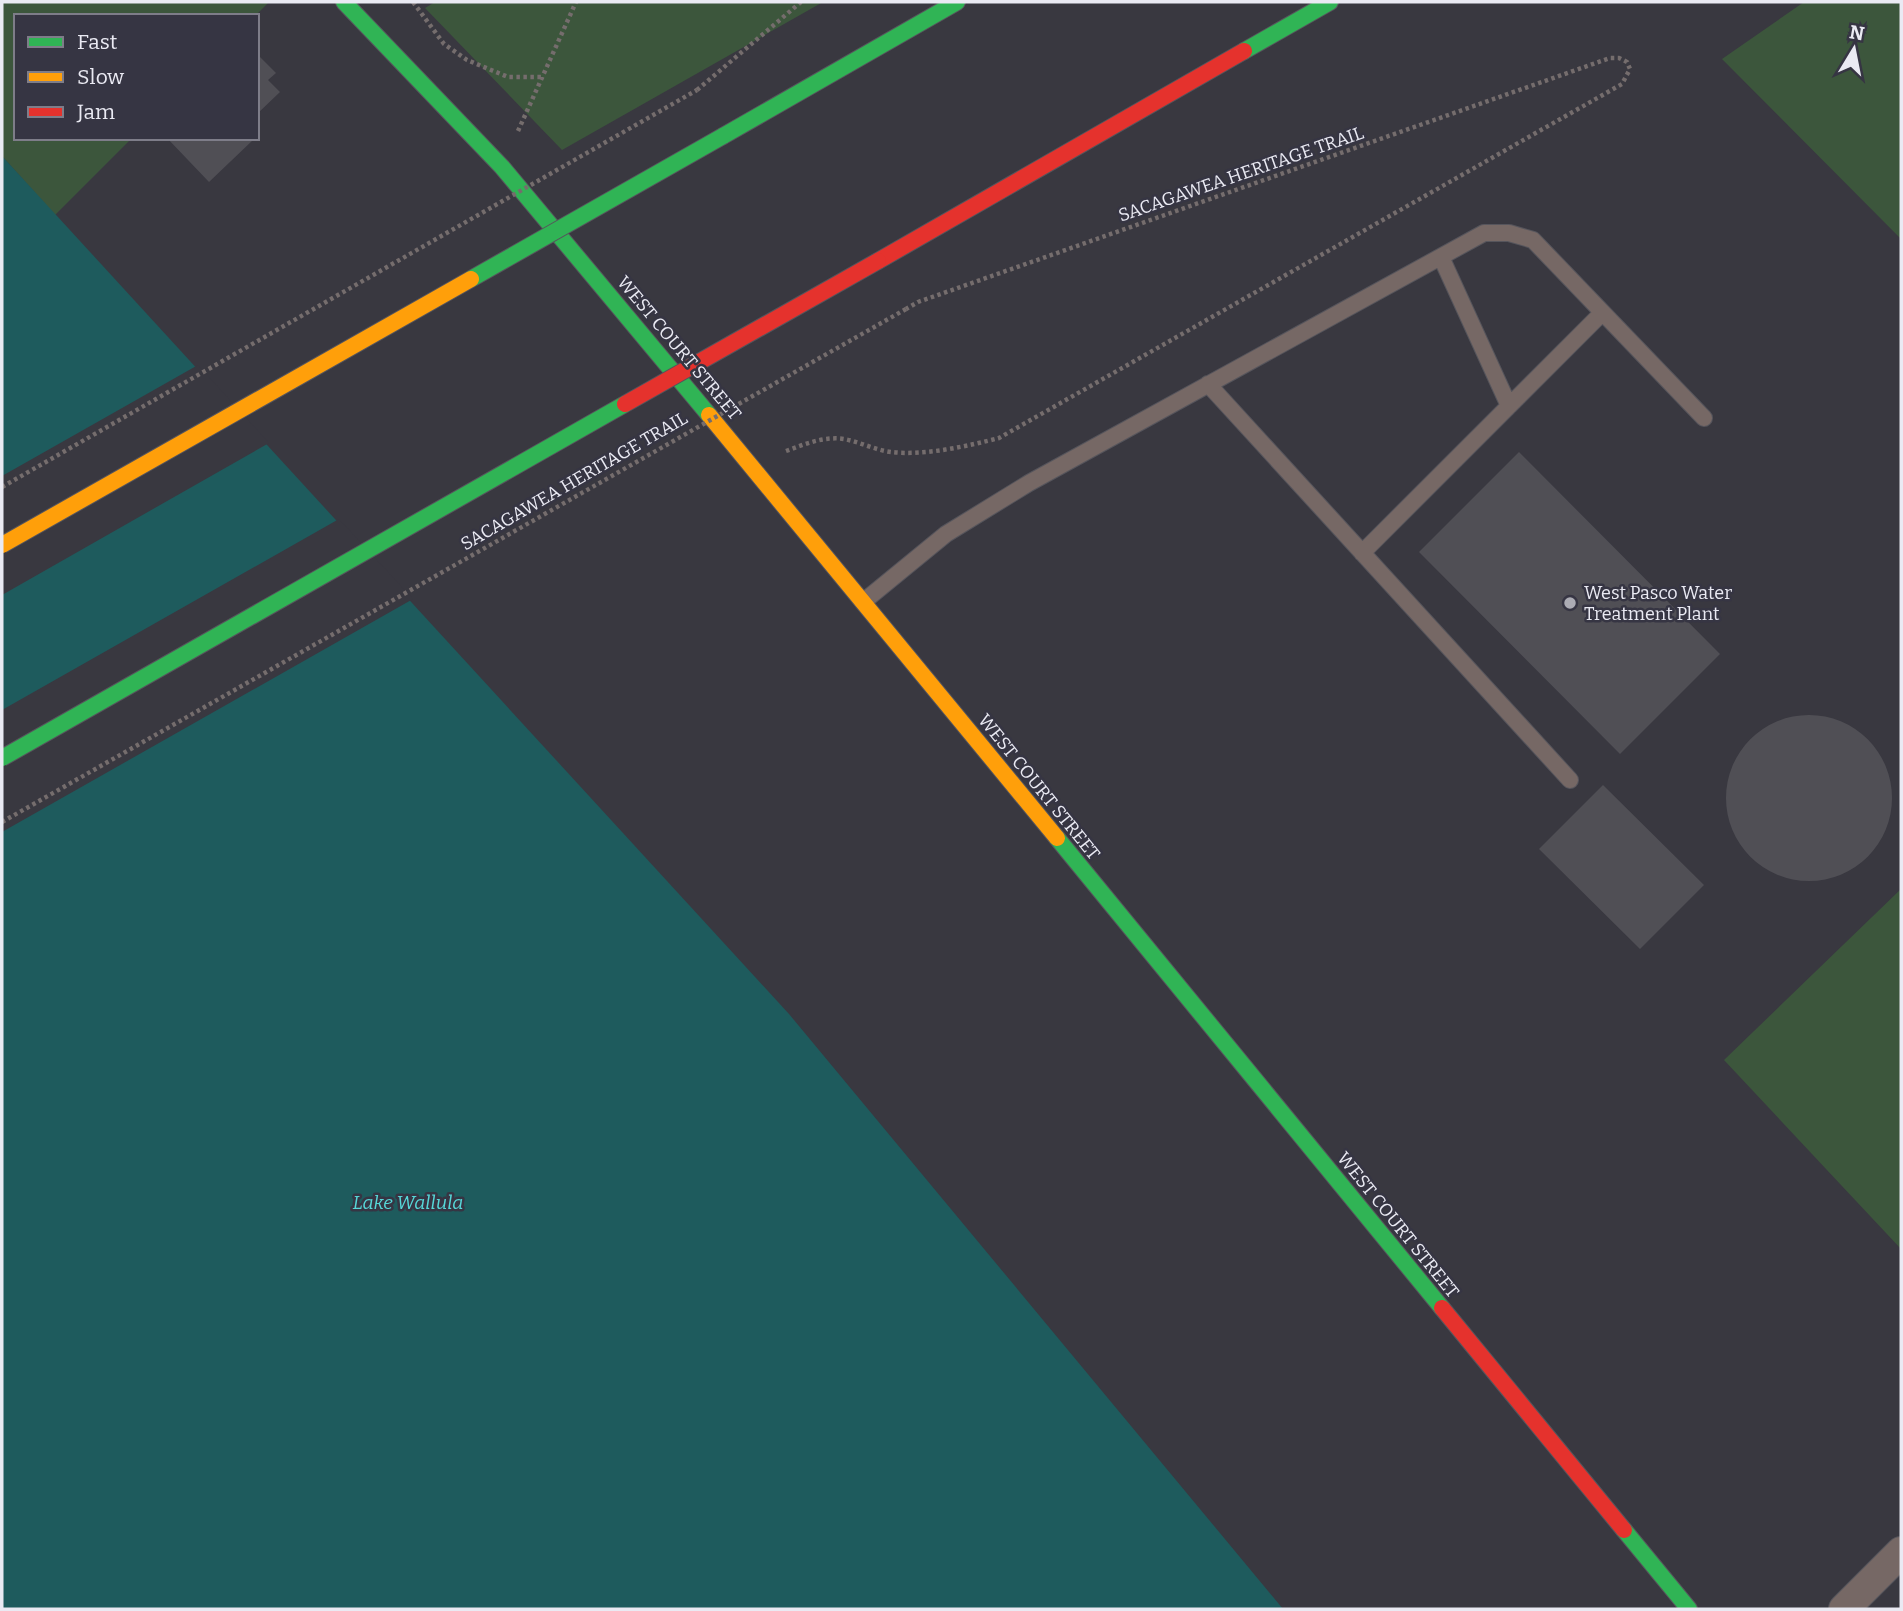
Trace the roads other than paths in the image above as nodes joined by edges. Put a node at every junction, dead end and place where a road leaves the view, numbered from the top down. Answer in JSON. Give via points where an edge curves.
{"nodes":[{"id":1,"x":344,"y":2,"type":"edge"},
{"id":2,"x":957,"y":2,"type":"edge"},
{"id":3,"x":1330,"y":2,"type":"edge"},
{"id":4,"x":1441,"y":257,"type":"junction"},
{"id":5,"x":1602,"y":313,"type":"junction"},
{"id":6,"x":1208,"y":384,"type":"junction"},
{"id":7,"x":1509,"y":406,"type":"junction"},
{"id":8,"x":1704,"y":418,"type":"dead end"},
{"id":9,"x":2,"y":545,"type":"edge"},
{"id":10,"x":1362,"y":553,"type":"junction"},
{"id":11,"x":863,"y":602,"type":"junction"},
{"id":12,"x":2,"y":758,"type":"edge"},
{"id":13,"x":1570,"y":780,"type":"dead end"},
{"id":14,"x":1901,"y":1552,"type":"edge"},
{"id":15,"x":1689,"y":1609,"type":"edge"},
{"id":16,"x":1844,"y":1609,"type":"edge"}],
"edges":[{"from":1,"to":11,"type":"main road","name":"WEST COURT STREET","via":[[502,167]]},
{"from":2,"to":9,"type":"main road","bridge":true},
{"from":3,"to":12,"type":"main road","bridge":true},
{"from":4,"to":5,"type":"lane","via":[[1483,233],[1509,233],[1534,240]]},
{"from":4,"to":6,"type":"lane"},
{"from":4,"to":7,"type":"lane"},
{"from":5,"to":7,"type":"lane"},
{"from":5,"to":8,"type":"lane"},
{"from":6,"to":10,"type":"lane"},
{"from":6,"to":11,"type":"lane","via":[[1029,482],[946,534]]},
{"from":7,"to":10,"type":"lane"},
{"from":10,"to":13,"type":"lane"},
{"from":11,"to":15,"type":"main road","name":"WEST COURT STREET"},
{"from":14,"to":16,"type":"street"}]}
